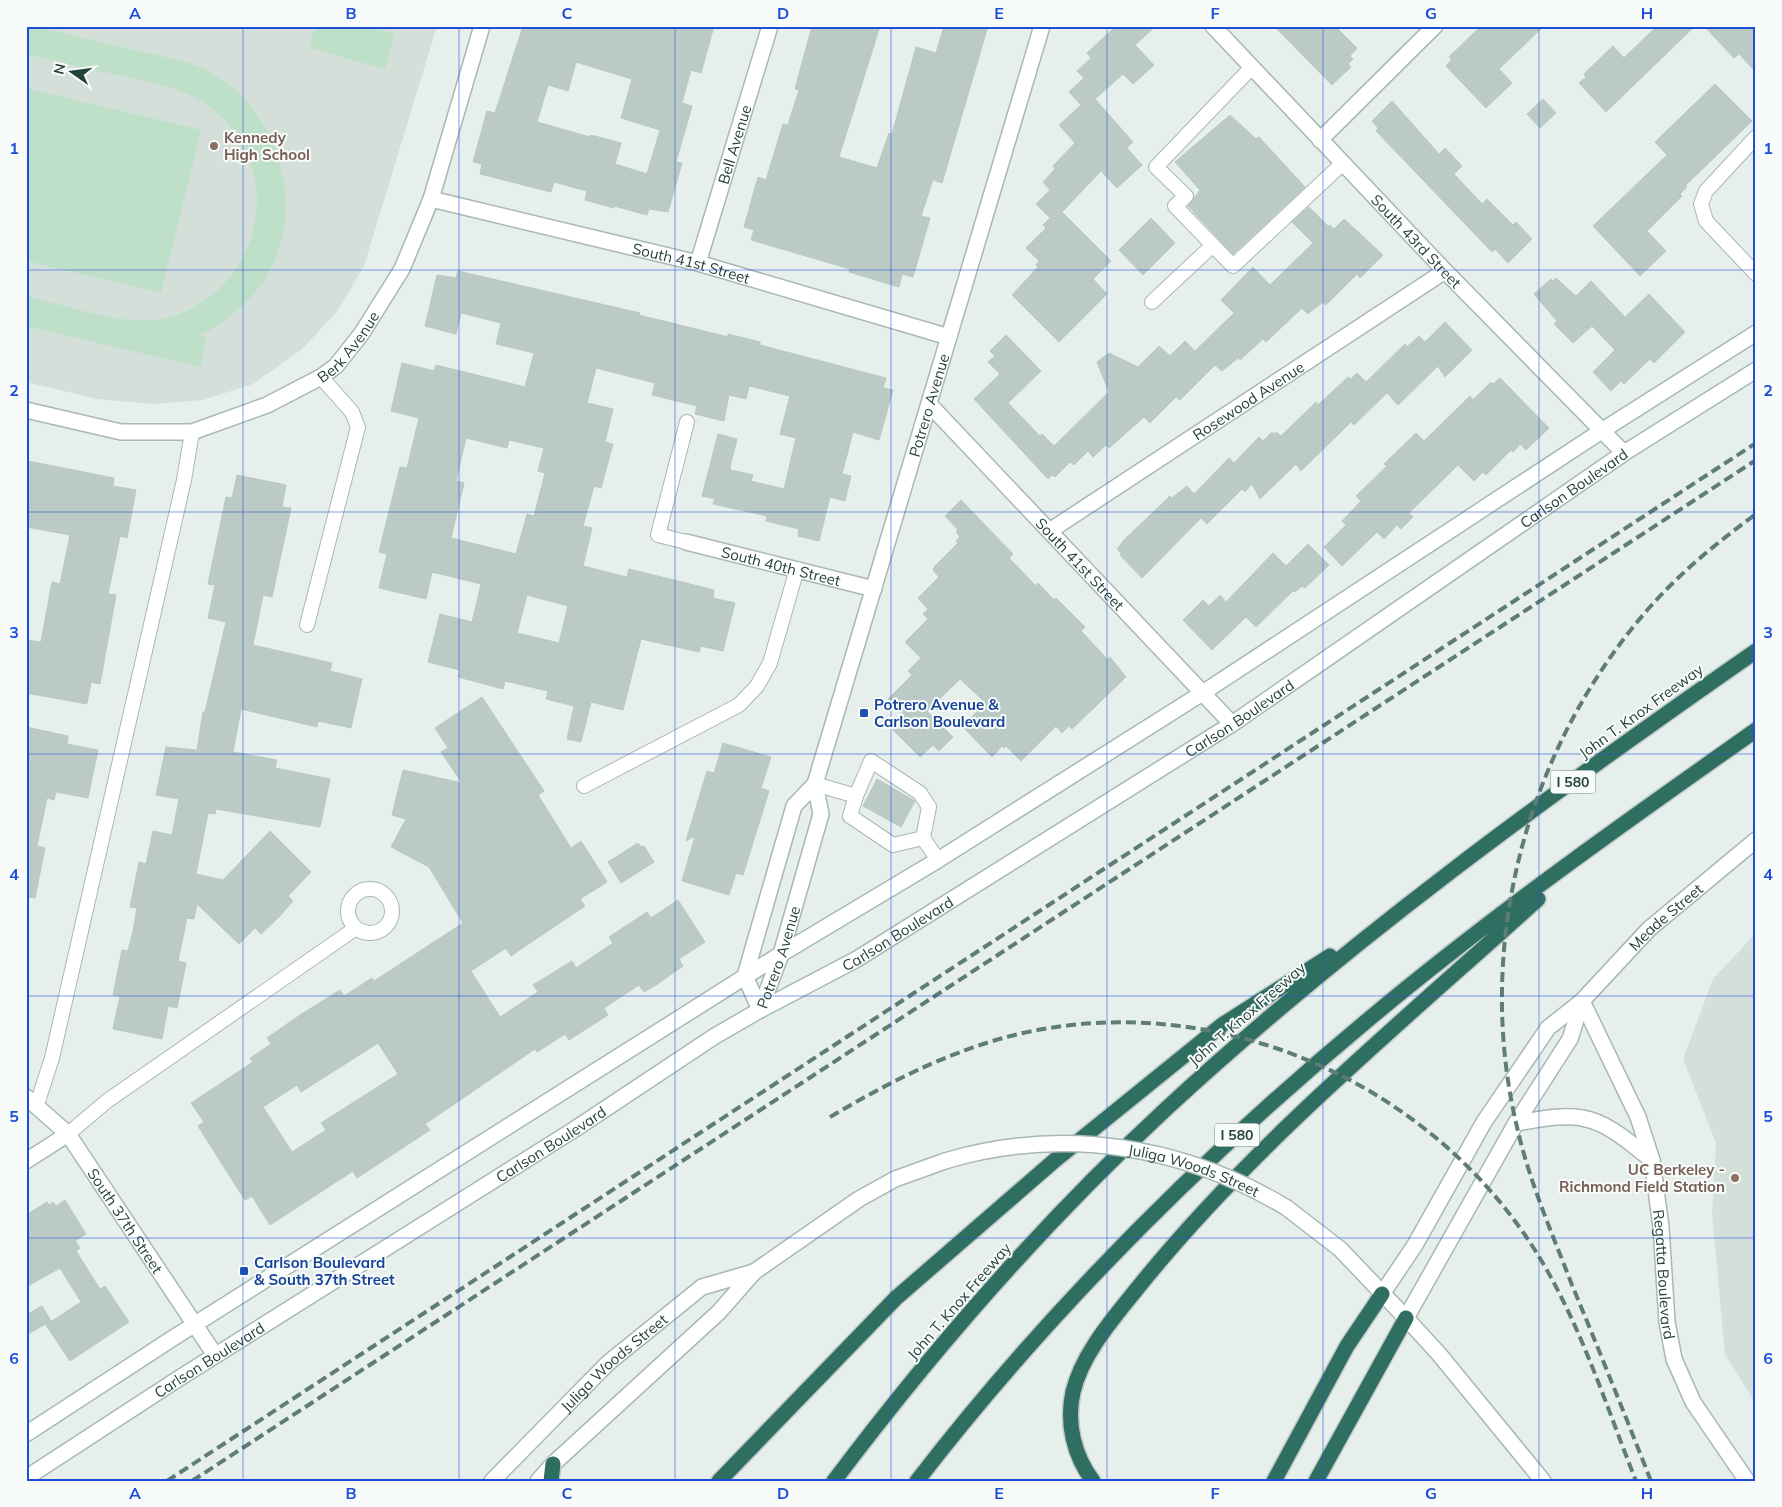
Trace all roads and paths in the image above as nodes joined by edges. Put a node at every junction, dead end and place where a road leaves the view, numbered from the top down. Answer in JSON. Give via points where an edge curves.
{"nodes":[{"id":1,"x":482,"y":26,"type":"edge"},
{"id":2,"x":770,"y":26,"type":"edge"},
{"id":3,"x":1042,"y":26,"type":"edge"},
{"id":4,"x":1213,"y":26,"type":"edge"},
{"id":5,"x":1435,"y":26,"type":"edge"},
{"id":6,"x":1252,"y":68,"type":"junction"},
{"id":7,"x":1756,"y":137,"type":"edge"},
{"id":8,"x":1320,"y":140,"type":"junction"},
{"id":9,"x":1343,"y":163,"type":"junction"},
{"id":10,"x":431,"y":198,"type":"junction"},
{"id":11,"x":1213,"y":245,"type":"junction"},
{"id":12,"x":698,"y":263,"type":"junction"},
{"id":13,"x":1445,"y":271,"type":"junction"},
{"id":14,"x":1756,"y":274,"type":"edge"},
{"id":15,"x":1152,"y":302,"type":"dead end"},
{"id":16,"x":1756,"y":333,"type":"edge"},
{"id":17,"x":949,"y":337,"type":"junction"},
{"id":18,"x":1756,"y":370,"type":"edge"},
{"id":19,"x":321,"y":377,"type":"junction"},
{"id":20,"x":929,"y":404,"type":"junction"},
{"id":21,"x":26,"y":410,"type":"edge"},
{"id":22,"x":687,"y":422,"type":"dead end"},
{"id":23,"x":1602,"y":430,"type":"junction"},
{"id":24,"x":192,"y":432,"type":"junction"},
{"id":25,"x":1624,"y":454,"type":"junction"},
{"id":26,"x":1051,"y":530,"type":"junction"},
{"id":27,"x":686,"y":542,"type":"joint"},
{"id":28,"x":797,"y":569,"type":"junction"},
{"id":29,"x":874,"y":589,"type":"junction"},
{"id":30,"x":307,"y":625,"type":"dead end"},
{"id":31,"x":1756,"y":651,"type":"edge"},
{"id":32,"x":1204,"y":692,"type":"junction"},
{"id":33,"x":1232,"y":724,"type":"junction"},
{"id":34,"x":1756,"y":730,"type":"edge"},
{"id":35,"x":815,"y":784,"type":"junction"},
{"id":36,"x":584,"y":786,"type":"dead end"},
{"id":37,"x":856,"y":796,"type":"junction"},
{"id":38,"x":923,"y":838,"type":"junction"},
{"id":39,"x":1604,"y":839,"type":"junction"},
{"id":40,"x":1756,"y":840,"type":"edge"},
{"id":41,"x":938,"y":860,"type":"junction"},
{"id":42,"x":1393,"y":917,"type":"junction"},
{"id":43,"x":356,"y":928,"type":"dead end"},
{"id":44,"x":781,"y":954,"type":"junction"},
{"id":45,"x":746,"y":976,"type":"junction"},
{"id":46,"x":1582,"y":1001,"type":"junction"},
{"id":47,"x":760,"y":1010,"type":"junction"},
{"id":48,"x":31,"y":1100,"type":"edge"},
{"id":49,"x":1516,"y":1123,"type":"junction"},
{"id":50,"x":68,"y":1134,"type":"junction"},
{"id":51,"x":1652,"y":1160,"type":"junction"},
{"id":52,"x":26,"y":1161,"type":"edge"},
{"id":53,"x":754,"y":1272,"type":"junction"},
{"id":54,"x":1382,"y":1294,"type":"junction"},
{"id":55,"x":1406,"y":1318,"type":"junction"},
{"id":56,"x":196,"y":1324,"type":"junction"},
{"id":57,"x":215,"y":1355,"type":"junction"},
{"id":58,"x":26,"y":1434,"type":"edge"},
{"id":59,"x":553,"y":1464,"type":"junction"},
{"id":60,"x":26,"y":1478,"type":"edge"},
{"id":61,"x":720,"y":1479,"type":"edge"},
{"id":62,"x":492,"y":1481,"type":"edge"},
{"id":63,"x":538,"y":1481,"type":"edge"},
{"id":64,"x":551,"y":1481,"type":"edge"},
{"id":65,"x":834,"y":1481,"type":"edge"},
{"id":66,"x":917,"y":1481,"type":"edge"},
{"id":67,"x":1093,"y":1481,"type":"edge"},
{"id":68,"x":1274,"y":1481,"type":"edge"},
{"id":69,"x":1316,"y":1481,"type":"edge"},
{"id":70,"x":1543,"y":1481,"type":"edge"},
{"id":71,"x":1747,"y":1481,"type":"edge"}],
"edges":[{"from":1,"to":10,"type":"street","name":"Berk Avenue"},
{"from":2,"to":12,"type":"street","name":"Bell Avenue"},
{"from":3,"to":17,"type":"street","name":"Potrero Avenue"},
{"from":4,"to":6,"type":"street","name":"South 43rd Street"},
{"from":5,"to":8,"type":"street"},
{"from":6,"to":8,"type":"street","name":"South 43rd Street"},
{"from":6,"to":11,"type":"lane","via":[[1156,167],[1186,196],[1175,206]]},
{"from":7,"to":14,"type":"lane","via":[[1706,191],[1701,204],[1706,221]]},
{"from":8,"to":9,"type":"street","name":"South 43rd Street"},
{"from":9,"to":11,"type":"lane","via":[[1232,266]]},
{"from":9,"to":13,"type":"street","name":"South 43rd Street"},
{"from":10,"to":12,"type":"street","name":"South 41st Street"},
{"from":10,"to":19,"type":"street","name":"Berk Avenue","via":[[402,268],[362,332],[336,366]]},
{"from":11,"to":15,"type":"lane"},
{"from":12,"to":17,"type":"street","name":"South 41st Street"},
{"from":13,"to":23,"type":"street","name":"South 43rd Street"},
{"from":13,"to":26,"type":"street","name":"Rosewood Avenue"},
{"from":16,"to":23,"type":"street","name":"Carlson Boulevard"},
{"from":17,"to":20,"type":"street","name":"Potrero Avenue"},
{"from":18,"to":25,"type":"street","name":"Carlson Boulevard"},
{"from":19,"to":24,"type":"street","name":"Berk Avenue","via":[[266,405]]},
{"from":19,"to":30,"type":"lane","via":[[352,412],[358,427]]},
{"from":20,"to":26,"type":"street","name":"South 41st Street"},
{"from":20,"to":29,"type":"street","name":"Potrero Avenue"},
{"from":21,"to":24,"type":"street","name":"Berk Avenue","via":[[121,432]]},
{"from":22,"to":27,"type":"lane","via":[[658,535]]},
{"from":23,"to":25,"type":"street","name":"South 43rd Street"},
{"from":23,"to":32,"type":"street","name":"Carlson Boulevard"},
{"from":24,"to":48,"type":"lane","via":[[184,480],[52,1058]]},
{"from":25,"to":33,"type":"street","name":"Carlson Boulevard"},
{"from":26,"to":32,"type":"street","name":"South 41st Street"},
{"from":27,"to":28,"type":"street","name":"South 40th Street"},
{"from":28,"to":29,"type":"street","name":"South 40th Street"},
{"from":28,"to":36,"type":"lane","via":[[770,663],[757,686],[739,705]]},
{"from":29,"to":35,"type":"street","name":"Potrero Avenue"},
{"from":31,"to":42,"type":"highway","name":"John T. Knox Freeway","number":"I 580","via":[[1553,796]]},
{"from":32,"to":33,"type":"street","name":"South 41st Street"},
{"from":32,"to":41,"type":"street","name":"Carlson Boulevard"},
{"from":33,"to":47,"type":"street","name":"Carlson Boulevard","via":[[858,959]]},
{"from":34,"to":39,"type":"highway","number":"I 580"},
{"from":35,"to":37,"type":"lane"},
{"from":35,"to":44,"type":"street","name":"Potrero Avenue","via":[[821,814]]},
{"from":35,"to":45,"type":"street","name":"Potrero Avenue","via":[[794,806]]},
{"from":37,"to":38,"type":"lane","via":[[850,816],[893,845]]},
{"from":37,"to":38,"type":"lane","via":[[871,761],[920,793],[929,807]]},
{"from":38,"to":41,"type":"lane"},
{"from":39,"to":66,"type":"highway","number":"I 580","via":[[1408,987],[1216,1154],[1151,1216],[1050,1323]]},
{"from":39,"to":67,"type":"highway","via":[[1263,1150],[1188,1229],[1125,1304],[1086,1360],[1073,1392],[1071,1426],[1074,1443]]},
{"from":40,"to":46,"type":"street","name":"Meade Street","via":[[1649,929]]},
{"from":41,"to":44,"type":"street","name":"Carlson Boulevard"},
{"from":42,"to":61,"type":"highway","via":[[1222,1025],[1054,1161],[896,1298]]},
{"from":42,"to":65,"type":"highway","name":"John T. Knox Freeway","number":"I 580","via":[[1263,1022],[1124,1149],[963,1321]]},
{"from":43,"to":50,"type":"lane","via":[[107,1101]]},
{"from":44,"to":45,"type":"street","name":"Carlson Boulevard"},
{"from":44,"to":47,"type":"street","name":"Potrero Avenue"},
{"from":45,"to":47,"type":"street","name":"Potrero Avenue"},
{"from":45,"to":56,"type":"street","name":"Carlson Boulevard"},
{"from":46,"to":49,"type":"street","via":[[1570,1039]]},
{"from":46,"to":51,"type":"street","name":"Regatta Boulevard","via":[[1638,1117]]},
{"from":46,"to":54,"type":"street","via":[[1548,1028],[1520,1067],[1471,1143],[1415,1245]]},
{"from":47,"to":57,"type":"street","name":"Carlson Boulevard"},
{"from":48,"to":50,"type":"street","name":"South 37th Street"},
{"from":49,"to":51,"type":"street","via":[[1583,1118],[1613,1130]]},
{"from":49,"to":55,"type":"street"},
{"from":50,"to":52,"type":"street"},
{"from":50,"to":56,"type":"street","name":"South 37th Street"},
{"from":51,"to":71,"type":"street","name":"Regatta Boulevard","via":[[1661,1227],[1667,1322],[1674,1359],[1693,1402]]},
{"from":53,"to":54,"type":"street","name":"Juliga Woods Street","bridge":true,"via":[[859,1199],[903,1176],[994,1148],[1073,1142],[1169,1156],[1244,1184],[1287,1208],[1340,1249]]},
{"from":53,"to":59,"type":"street","name":"Juliga Woods Street","via":[[719,1312]]},
{"from":53,"to":62,"type":"street","name":"Juliga Woods Street","via":[[702,1287],[608,1363]]},
{"from":54,"to":55,"type":"street","name":"Juliga Woods Street"},
{"from":54,"to":68,"type":"highway","via":[[1347,1346]]},
{"from":55,"to":69,"type":"highway"},
{"from":55,"to":70,"type":"street","name":"Juliga Woods Street"},
{"from":56,"to":57,"type":"street","name":"South 37th Street"},
{"from":56,"to":58,"type":"street","name":"Carlson Boulevard"},
{"from":57,"to":60,"type":"street","name":"Carlson Boulevard"},
{"from":59,"to":63,"type":"street","name":"Juliga Woods Street"},
{"from":59,"to":64,"type":"highway"}]}
